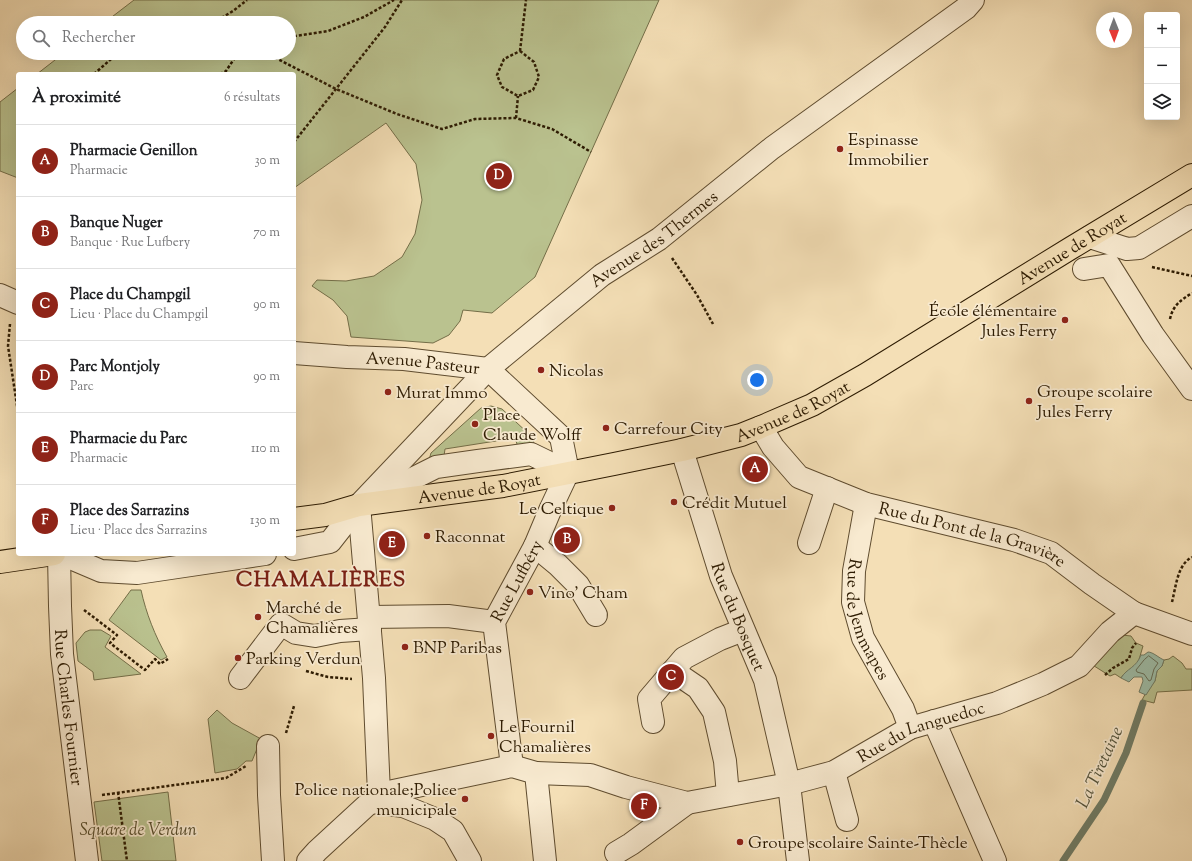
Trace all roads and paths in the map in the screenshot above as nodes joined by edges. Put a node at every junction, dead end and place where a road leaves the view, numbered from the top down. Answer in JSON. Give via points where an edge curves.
{"nodes":[{"id":1,"x":247,"y":0,"type":"edge"},
{"id":2,"x":394,"y":0,"type":"edge"},
{"id":3,"x":402,"y":0,"type":"edge"},
{"id":4,"x":526,"y":0,"type":"edge"},
{"id":5,"x":973,"y":0,"type":"edge"},
{"id":6,"x":225,"y":16,"type":"edge"},
{"id":7,"x":296,"y":36,"type":"edge"},
{"id":8,"x":520,"y":51,"type":"junction"},
{"id":9,"x":110,"y":60,"type":"edge"},
{"id":10,"x":234,"y":60,"type":"edge"},
{"id":11,"x":280,"y":60,"type":"edge"},
{"id":12,"x":96,"y":72,"type":"edge"},
{"id":13,"x":226,"y":72,"type":"edge"},
{"id":14,"x":336,"y":89,"type":"junction"},
{"id":15,"x":518,"y":96,"type":"junction"},
{"id":16,"x":516,"y":118,"type":"junction"},
{"id":17,"x":296,"y":139,"type":"edge"},
{"id":18,"x":591,"y":152,"type":"dead end"},
{"id":19,"x":1192,"y":175,"type":"edge"},
{"id":20,"x":1192,"y":216,"type":"edge"},
{"id":21,"x":1090,"y":237,"type":"junction"},
{"id":22,"x":659,"y":239,"type":"junction"},
{"id":23,"x":1084,"y":269,"type":"dead end"},
{"id":24,"x":1192,"y":293,"type":"edge"},
{"id":25,"x":0,"y":295,"type":"edge"},
{"id":26,"x":14,"y":312,"type":"edge"},
{"id":27,"x":1171,"y":313,"type":"dead end"},
{"id":28,"x":713,"y":324,"type":"dead end"},
{"id":29,"x":296,"y":353,"type":"edge"},
{"id":30,"x":488,"y":369,"type":"junction"},
{"id":31,"x":1192,"y":389,"type":"edge"},
{"id":32,"x":16,"y":399,"type":"edge"},
{"id":33,"x":761,"y":427,"type":"junction"},
{"id":34,"x":682,"y":450,"type":"junction"},
{"id":35,"x":568,"y":472,"type":"junction"},
{"id":36,"x":827,"y":488,"type":"junction"},
{"id":37,"x":866,"y":504,"type":"junction"},
{"id":38,"x":359,"y":505,"type":"junction"},
{"id":39,"x":296,"y":519,"type":"edge"},
{"id":40,"x":809,"y":543,"type":"dead end"},
{"id":41,"x":535,"y":546,"type":"junction"},
{"id":42,"x":296,"y":549,"type":"edge"},
{"id":43,"x":40,"y":556,"type":"edge"},
{"id":44,"x":60,"y":556,"type":"edge"},
{"id":45,"x":65,"y":556,"type":"edge"},
{"id":46,"x":252,"y":556,"type":"edge"},
{"id":47,"x":1192,"y":557,"type":"edge"},
{"id":48,"x":0,"y":562,"type":"edge"},
{"id":49,"x":60,"y":592,"type":"junction"},
{"id":50,"x":1134,"y":613,"type":"junction"},
{"id":51,"x":596,"y":615,"type":"dead end"},
{"id":52,"x":494,"y":622,"type":"junction"},
{"id":53,"x":369,"y":623,"type":"junction"},
{"id":54,"x":1166,"y":624,"type":"junction"},
{"id":55,"x":743,"y":630,"type":"junction"},
{"id":56,"x":1192,"y":634,"type":"edge"},
{"id":57,"x":1136,"y":643,"type":"dead end"},
{"id":58,"x":168,"y":659,"type":"dead end"},
{"id":59,"x":672,"y":671,"type":"junction"},
{"id":60,"x":306,"y":672,"type":"dead end"},
{"id":61,"x":1105,"y":675,"type":"dead end"},
{"id":62,"x":328,"y":677,"type":"dead end"},
{"id":63,"x":240,"y":678,"type":"dead end"},
{"id":64,"x":934,"y":721,"type":"junction"},
{"id":65,"x":653,"y":722,"type":"dead end"},
{"id":66,"x":910,"y":728,"type":"junction"},
{"id":67,"x":268,"y":755,"type":"joint"},
{"id":68,"x":512,"y":766,"type":"junction"},
{"id":69,"x":536,"y":772,"type":"junction"},
{"id":70,"x":834,"y":772,"type":"junction"},
{"id":71,"x":789,"y":784,"type":"junction"},
{"id":72,"x":118,"y":792,"type":"junction"},
{"id":73,"x":728,"y":795,"type":"junction"},
{"id":74,"x":79,"y":798,"type":"junction"},
{"id":75,"x":375,"y":798,"type":"junction"},
{"id":76,"x":686,"y":803,"type":"junction"},
{"id":77,"x":847,"y":820,"type":"dead end"},
{"id":78,"x":616,"y":853,"type":"dead end"},
{"id":79,"x":87,"y":861,"type":"edge"},
{"id":80,"x":127,"y":861,"type":"edge"},
{"id":81,"x":273,"y":861,"type":"edge"},
{"id":82,"x":308,"y":861,"type":"edge"},
{"id":83,"x":470,"y":861,"type":"edge"},
{"id":84,"x":546,"y":861,"type":"edge"},
{"id":85,"x":798,"y":861,"type":"edge"},
{"id":86,"x":995,"y":861,"type":"edge"}],
"edges":[{"from":1,"to":6,"type":"path"},
{"from":2,"to":7,"type":"path","via":[[364,17],[328,31]]},
{"from":3,"to":14,"type":"path"},
{"from":4,"to":8,"type":"path"},
{"from":5,"to":22,"type":"street","name":"Avenue des Thermes","via":[[966,8],[772,148]]},
{"from":8,"to":15,"type":"path","via":[[534,62],[539,77],[533,90]]},
{"from":8,"to":15,"type":"path","via":[[504,59],[497,74],[502,87]]},
{"from":9,"to":12,"type":"path"},
{"from":10,"to":13,"type":"path"},
{"from":11,"to":14,"type":"path"},
{"from":14,"to":16,"type":"path","via":[[442,129],[475,119]]},
{"from":14,"to":17,"type":"path"},
{"from":15,"to":16,"type":"path"},
{"from":16,"to":18,"type":"path","via":[[552,129]]},
{"from":19,"to":21,"type":"main road","name":"Avenue de Royat"},
{"from":20,"to":21,"type":"street","via":[[1139,248],[1127,249]]},
{"from":21,"to":33,"type":"main road","name":"Avenue de Royat","via":[[865,375],[812,404]]},
{"from":22,"to":28,"type":"path","via":[[697,295]]},
{"from":22,"to":30,"type":"street","name":"Avenue des Thermes","via":[[602,275]]},
{"from":23,"to":31,"type":"street","via":[[1109,265],[1153,335]]},
{"from":24,"to":27,"type":"path","via":[[1178,302]]},
{"from":25,"to":26,"type":"street"},
{"from":26,"to":32,"type":"path","via":[[8,346]]},
{"from":29,"to":30,"type":"street","name":"Avenue Pasteur","via":[[404,359]]},
{"from":30,"to":35,"type":"street","name":"Avenue Pasteur","via":[[561,437]]},
{"from":30,"to":38,"type":"street","name":"Avenue des Thermes"},
{"from":33,"to":34,"type":"main road","name":"Avenue de Royat","via":[[741,435]]},
{"from":33,"to":36,"type":"street","name":"Rue du Pont de la Gravière","via":[[773,447],[799,477]]},
{"from":34,"to":35,"type":"main road","name":"Avenue de Royat"},
{"from":34,"to":55,"type":"street","name":"Rue du Bosquet","via":[[721,576]]},
{"from":35,"to":38,"type":"main road","name":"Avenue de Royat","via":[[503,486]]},
{"from":35,"to":38,"type":"street","via":[[531,454],[436,467]]},
{"from":35,"to":41,"type":"street","name":"Rue Lufbéry"},
{"from":36,"to":37,"type":"street","name":"Rue du Pont de la Gravière"},
{"from":36,"to":40,"type":"street"},
{"from":37,"to":50,"type":"street","name":"Rue du Pont de la Gravière","via":[[1014,540],[1051,553]]},
{"from":37,"to":66,"type":"street","name":"Rue de Jemmapes","via":[[854,571],[853,602],[863,638]]},
{"from":38,"to":39,"type":"main road","name":"Avenue de Royat","via":[[326,515]]},
{"from":38,"to":42,"type":"street","name":"Avenue des Thermes","via":[[330,542]]},
{"from":38,"to":53,"type":"street"},
{"from":41,"to":51,"type":"street","via":[[578,585]]},
{"from":41,"to":52,"type":"street","name":"Rue Lufbéry"},
{"from":43,"to":48,"type":"main road"},
{"from":44,"to":49,"type":"street","name":"Rue Charles Fournier"},
{"from":45,"to":46,"type":"street","via":[[101,572],[137,573]]},
{"from":47,"to":54,"type":"path","via":[[1180,571]]},
{"from":49,"to":58,"type":"path","via":[[116,635],[110,643],[145,670],[154,659],[160,664]]},
{"from":49,"to":74,"type":"street","name":"Rue Charles Fournier","via":[[62,654]]},
{"from":50,"to":54,"type":"street","name":"Rue du Pont de la Gravière"},
{"from":50,"to":64,"type":"street","name":"Rue du Languedoc","via":[[1110,632],[1078,666],[997,703]]},
{"from":52,"to":53,"type":"street","via":[[448,616]]},
{"from":52,"to":68,"type":"street","name":"Rue Lufbéry"},
{"from":53,"to":63,"type":"street","via":[[315,636],[296,633],[281,624]]},
{"from":53,"to":75,"type":"street","via":[[374,678]]},
{"from":54,"to":56,"type":"street","name":"Rue du Pont de la Gravière"},
{"from":55,"to":59,"type":"street","via":[[684,658]]},
{"from":55,"to":71,"type":"street","name":"Rue du Bosquet","via":[[765,680]]},
{"from":57,"to":61,"type":"path","via":[[1129,659]]},
{"from":59,"to":65,"type":"street","via":[[649,699]]},
{"from":59,"to":73,"type":"street","via":[[698,688],[714,712],[725,762]]},
{"from":60,"to":62,"type":"path"},
{"from":64,"to":66,"type":"street","name":"Rue du Languedoc"},
{"from":64,"to":86,"type":"street"},
{"from":66,"to":70,"type":"street","name":"Rue du Languedoc"},
{"from":67,"to":72,"type":"path","via":[[226,778]]},
{"from":67,"to":81,"type":"street"},
{"from":68,"to":69,"type":"street"},
{"from":68,"to":75,"type":"street"},
{"from":69,"to":76,"type":"street","via":[[590,775]]},
{"from":69,"to":84,"type":"street"},
{"from":70,"to":71,"type":"street","name":"Rue du Languedoc"},
{"from":70,"to":77,"type":"street"},
{"from":71,"to":73,"type":"street","name":"Rue du Languedoc"},
{"from":71,"to":85,"type":"street","name":"Rue du Bosquet"},
{"from":72,"to":74,"type":"path"},
{"from":72,"to":80,"type":"path"},
{"from":73,"to":76,"type":"street","name":"Rue du Languedoc"},
{"from":74,"to":79,"type":"street","name":"Rue Charles Fournier"},
{"from":75,"to":82,"type":"street"},
{"from":75,"to":83,"type":"street","via":[[435,819],[453,831]]},
{"from":76,"to":78,"type":"street"}]}
